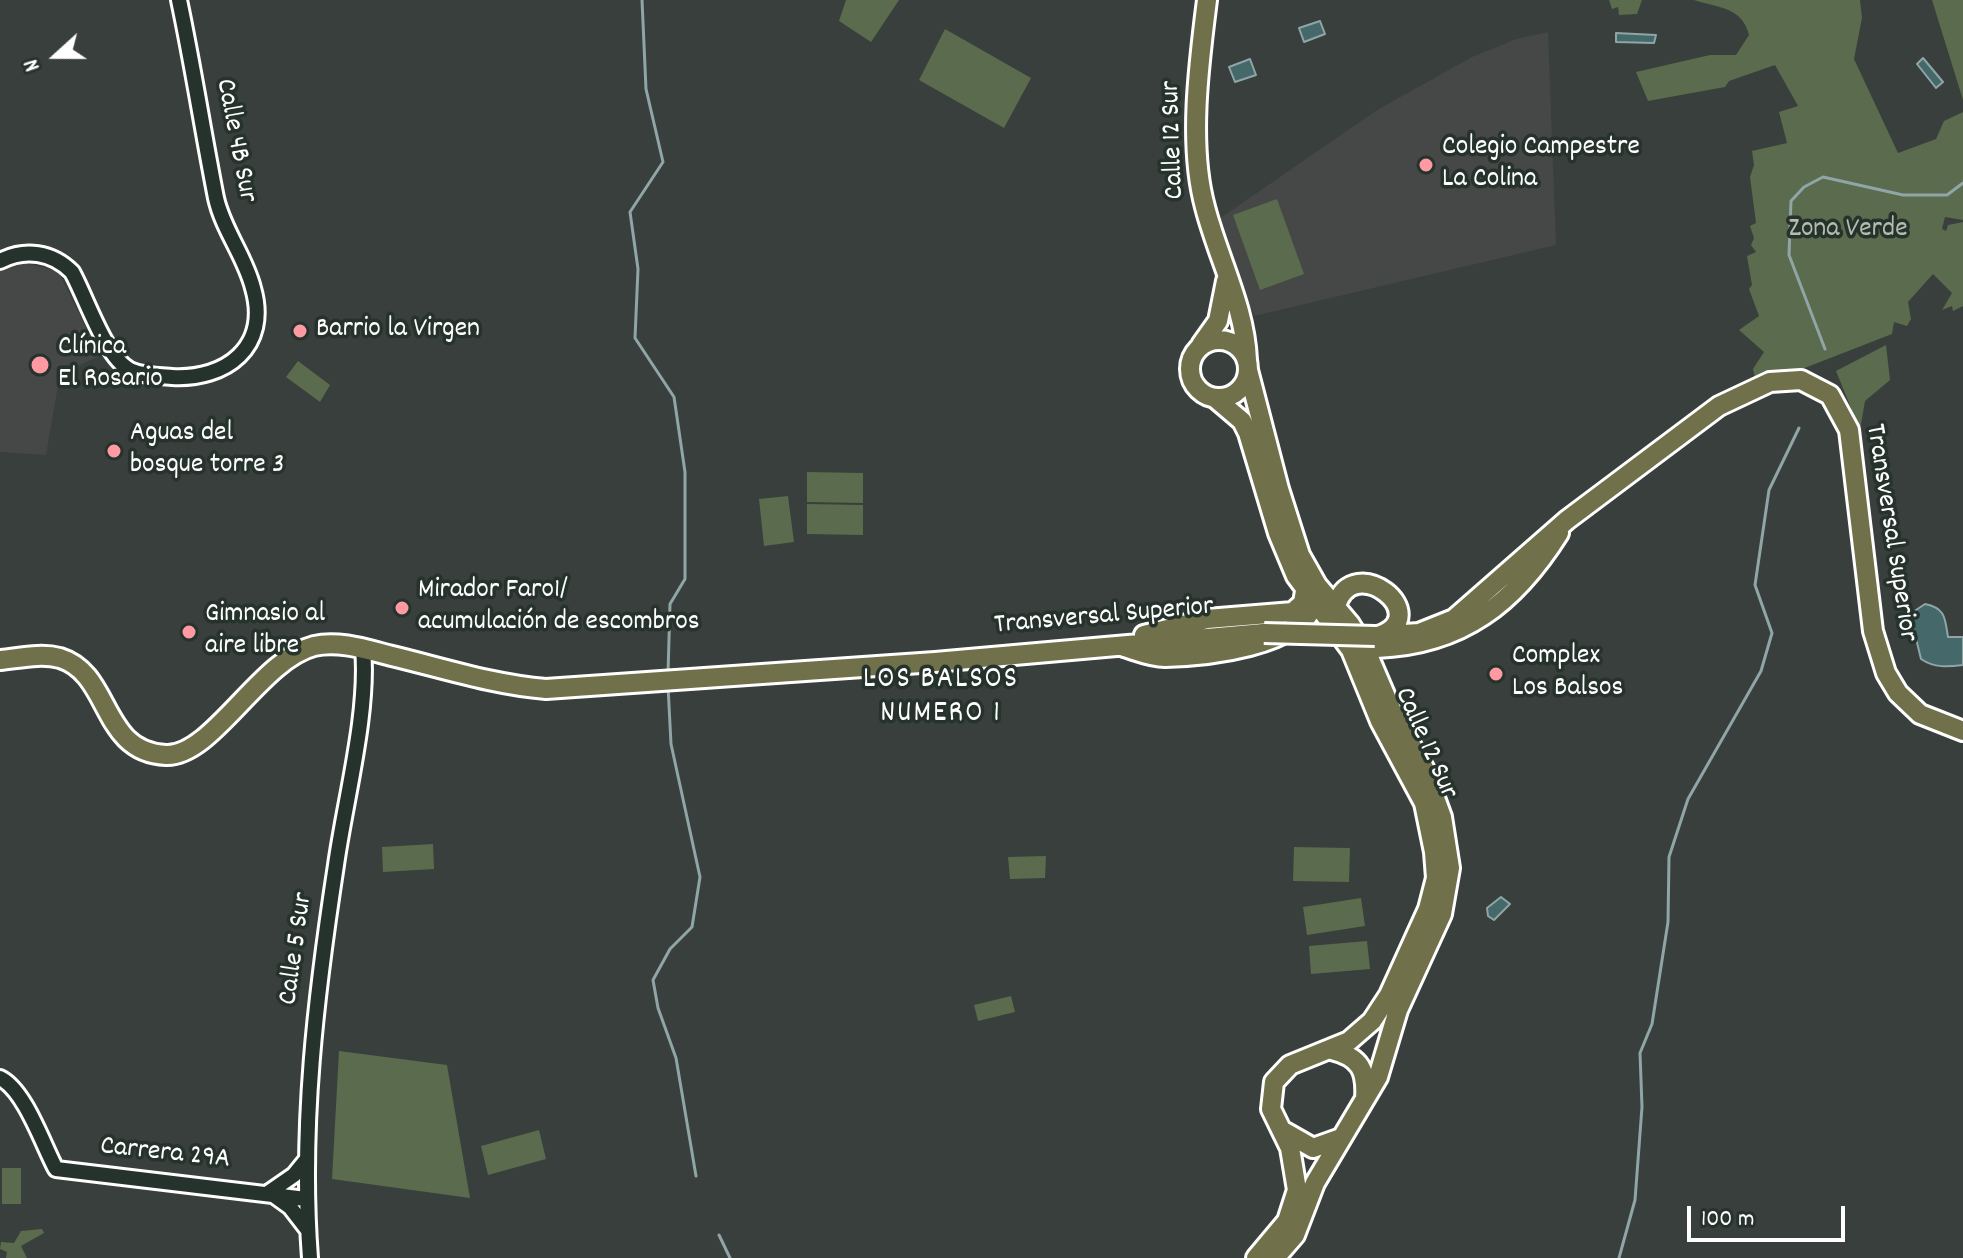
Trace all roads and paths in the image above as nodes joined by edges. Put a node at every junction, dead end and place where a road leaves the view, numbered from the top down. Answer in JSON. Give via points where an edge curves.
{"nodes":[{"id":1,"x":179,"y":0,"type":"edge"},
{"id":2,"x":1207,"y":0,"type":"edge"},
{"id":3,"x":0,"y":261,"type":"edge"},
{"id":4,"x":1227,"y":274,"type":"junction"},
{"id":5,"x":1199,"y":348,"type":"junction"},
{"id":6,"x":1248,"y":365,"type":"junction"},
{"id":7,"x":1215,"y":398,"type":"junction"},
{"id":8,"x":1310,"y":597,"type":"junction"},
{"id":9,"x":1336,"y":606,"type":"junction"},
{"id":10,"x":1370,"y":642,"type":"junction"},
{"id":11,"x":1117,"y":645,"type":"junction"},
{"id":12,"x":363,"y":648,"type":"junction"},
{"id":13,"x":0,"y":660,"type":"edge"},
{"id":14,"x":1963,"y":731,"type":"edge"},
{"id":15,"x":1332,"y":1050,"type":"junction"},
{"id":16,"x":0,"y":1078,"type":"edge"},
{"id":17,"x":1365,"y":1099,"type":"junction"},
{"id":18,"x":1280,"y":1127,"type":"junction"},
{"id":19,"x":1342,"y":1137,"type":"junction"},
{"id":20,"x":307,"y":1159,"type":"junction"},
{"id":21,"x":268,"y":1193,"type":"junction"},
{"id":22,"x":306,"y":1199,"type":"junction"},
{"id":23,"x":307,"y":1229,"type":"junction"},
{"id":24,"x":310,"y":1258,"type":"edge"},
{"id":25,"x":1256,"y":1258,"type":"edge"},
{"id":26,"x":1275,"y":1258,"type":"edge"}],
"edges":[{"from":1,"to":3,"type":"street","name":"Calle 4B Sur","via":[[217,201],[253,286],[252,335],[239,357],[201,377],[146,375],[128,369],[113,356],[72,272],[62,262],[24,253]]},
{"from":2,"to":4,"type":"main road","name":"Calle 12 Sur","via":[[1197,94],[1199,181]]},
{"from":4,"to":5,"type":"main road","name":"Calle 12 Sur","via":[[1218,321]]},
{"from":4,"to":6,"type":"main road","name":"Calle 12 Sur"},
{"from":5,"to":6,"type":"main road","via":[[1222,340],[1237,346]]},
{"from":5,"to":7,"type":"main road","via":[[1190,364],[1193,382]]},
{"from":6,"to":7,"type":"main road","via":[[1240,389]]},
{"from":6,"to":9,"type":"main road","name":"Calle 12 Sur","via":[[1290,529],[1308,572]]},
{"from":7,"to":8,"type":"main road","name":"Calle 12 Sur","via":[[1242,421],[1255,446],[1278,533]]},
{"from":8,"to":11,"type":"main road","via":[[1293,612],[1207,619]]},
{"from":8,"to":11,"type":"main road","via":[[1302,623],[1245,648],[1164,657]]},
{"from":8,"to":15,"type":"main road","name":"Calle 12 Sur","via":[[1351,650],[1380,721],[1424,803],[1436,878],[1428,909],[1389,995],[1362,1031]]},
{"from":9,"to":10,"type":"main road","name":"Calle 12 Sur"},
{"from":9,"to":10,"type":"main road","via":[[1343,590],[1353,585],[1387,593],[1399,608],[1399,621]]},
{"from":10,"to":11,"type":"main road","name":"Transversal Superior","bridge":true,"via":[[1264,633]]},
{"from":10,"to":14,"type":"main road","name":"Transversal Superior","via":[[1419,633],[1454,619],[1567,520],[1736,396],[1786,379],[1812,383],[1838,406],[1849,430],[1873,631],[1886,673],[1920,714]]},
{"from":10,"to":17,"type":"main road","name":"Calle 12 Sur","via":[[1392,711],[1435,792],[1450,868],[1442,914]]},
{"from":11,"to":12,"type":"main road","name":"Transversal Superior","via":[[935,662],[528,687]]},
{"from":12,"to":13,"type":"main road","name":"Transversal Superior","via":[[323,645],[302,651],[262,678],[193,747],[170,756],[127,741],[76,666],[39,656]]},
{"from":12,"to":20,"type":"street","name":"Calle 5 Sur","via":[[360,713],[317,982]]},
{"from":15,"to":17,"type":"main road","via":[[1361,1065]]},
{"from":15,"to":18,"type":"main road","name":"Calle 12 Sur","via":[[1290,1065],[1274,1082],[1271,1109]]},
{"from":16,"to":21,"type":"street","name":"Carrera 29A","via":[[26,1106],[56,1169]]},
{"from":17,"to":19,"type":"main road","name":"Calle 12 Sur"},
{"from":18,"to":19,"type":"main road","via":[[1313,1148]]},
{"from":18,"to":25,"type":"main road","name":"Calle 12 Sur","via":[[1295,1164],[1295,1203]]},
{"from":19,"to":26,"type":"main road","name":"Calle 12 Sur","via":[[1315,1183],[1295,1235]]},
{"from":20,"to":21,"type":"street"},
{"from":20,"to":22,"type":"street","name":"Calle 5 Sur"},
{"from":21,"to":22,"type":"street","name":"Carrera 29A"},
{"from":21,"to":23,"type":"street","via":[[290,1207]]},
{"from":22,"to":23,"type":"street","name":"Calle 5 Sur"},
{"from":23,"to":24,"type":"street","name":"Calle 5 Sur"}]}
